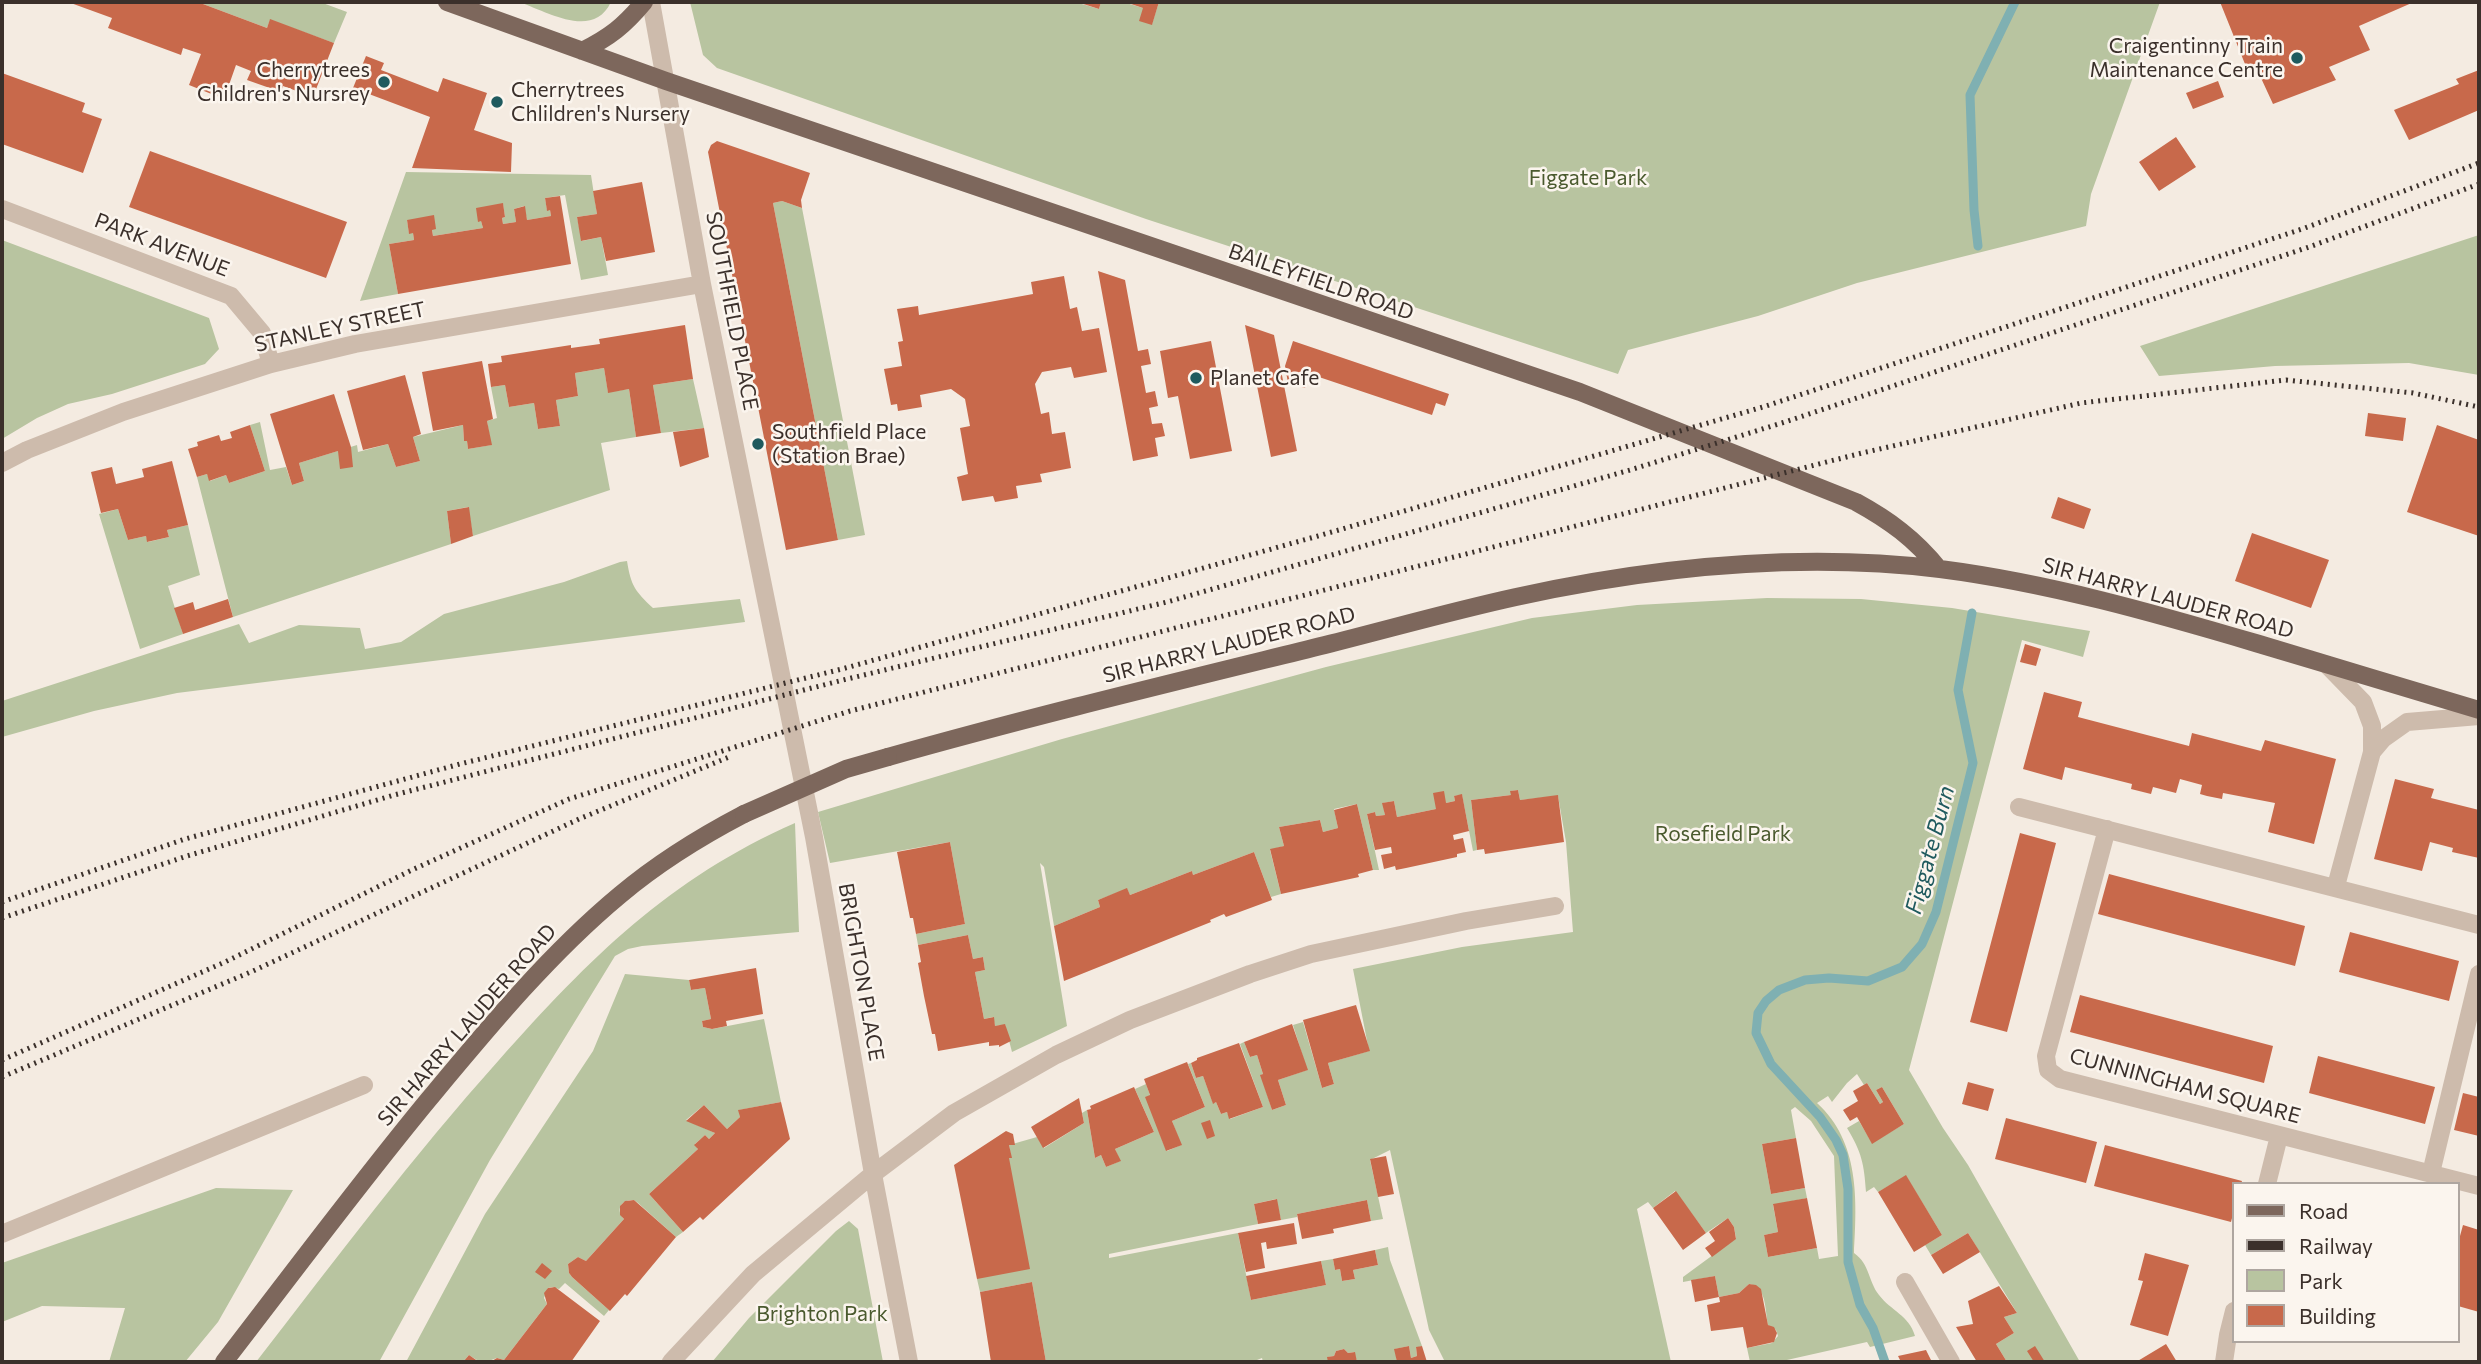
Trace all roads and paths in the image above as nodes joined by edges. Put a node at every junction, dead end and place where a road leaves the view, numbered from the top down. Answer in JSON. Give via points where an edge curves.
{"nodes":[{"id":1,"x":447,"y":2,"type":"edge"},
{"id":2,"x":644,"y":2,"type":"edge"},
{"id":3,"x":650,"y":2,"type":"edge"},
{"id":4,"x":582,"y":51,"type":"junction"},
{"id":5,"x":666,"y":81,"type":"junction"},
{"id":6,"x":2,"y":209,"type":"edge"},
{"id":7,"x":702,"y":284,"type":"junction"},
{"id":8,"x":271,"y":364,"type":"junction"},
{"id":9,"x":2,"y":463,"type":"edge"},
{"id":10,"x":1939,"y":569,"type":"junction"},
{"id":11,"x":765,"y":590,"type":"joint"},
{"id":12,"x":2327,"y":665,"type":"junction"},
{"id":13,"x":2479,"y":710,"type":"edge"},
{"id":14,"x":2479,"y":716,"type":"edge"},
{"id":15,"x":2372,"y":752,"type":"junction"},
{"id":16,"x":2019,"y":807,"type":"dead end"},
{"id":17,"x":2107,"y":829,"type":"junction"},
{"id":18,"x":2336,"y":886,"type":"junction"},
{"id":19,"x":1555,"y":906,"type":"dead end"},
{"id":20,"x":2479,"y":925,"type":"edge"},
{"id":21,"x":2479,"y":974,"type":"edge"},
{"id":22,"x":364,"y":1085,"type":"dead end"},
{"id":23,"x":2279,"y":1136,"type":"junction"},
{"id":24,"x":2431,"y":1173,"type":"junction"},
{"id":25,"x":873,"y":1174,"type":"junction"},
{"id":26,"x":2268,"y":1182,"type":"edge"},
{"id":27,"x":2479,"y":1186,"type":"edge"},
{"id":28,"x":2,"y":1234,"type":"edge"},
{"id":29,"x":1905,"y":1282,"type":"dead end"},
{"id":30,"x":2232,"y":1319,"type":"edge"},
{"id":31,"x":224,"y":1362,"type":"edge"},
{"id":32,"x":671,"y":1362,"type":"edge"},
{"id":33,"x":909,"y":1362,"type":"edge"},
{"id":34,"x":1951,"y":1362,"type":"edge"},
{"id":35,"x":2224,"y":1362,"type":"edge"}],
"edges":[{"from":1,"to":4,"type":"main road","name":"BAILEYFIELD ROAD"},
{"from":2,"to":4,"type":"main road","via":[[617,31]]},
{"from":3,"to":5,"type":"street","name":"SOUTHFIELD PLACE"},
{"from":4,"to":5,"type":"main road","name":"BAILEYFIELD ROAD"},
{"from":5,"to":7,"type":"street","name":"SOUTHFIELD PLACE"},
{"from":5,"to":10,"type":"main road","name":"BAILEYFIELD ROAD","via":[[1599,400],[1856,502],[1912,538]]},
{"from":6,"to":8,"type":"street","name":"PARK AVENUE","via":[[231,296],[262,333]]},
{"from":7,"to":8,"type":"street","name":"STANLEY STREET","via":[[391,337]]},
{"from":7,"to":11,"type":"street","name":"SOUTHFIELD PLACE"},
{"from":8,"to":9,"type":"street","name":"STANLEY STREET","via":[[101,420]]},
{"from":10,"to":12,"type":"main road","name":"SIR HARRY LAUDER ROAD","via":[[2072,592]]},
{"from":10,"to":31,"type":"main road","name":"SIR HARRY LAUDER ROAD","bridge":true,"via":[[1757,564],[1683,570],[1514,597],[888,757],[846,769],[744,814],[648,873],[548,963],[394,1141]]},
{"from":11,"to":25,"type":"street","name":"BRIGHTON PLACE"},
{"from":12,"to":13,"type":"main road","name":"SIR HARRY LAUDER ROAD"},
{"from":12,"to":15,"type":"street","via":[[2363,702],[2372,726]]},
{"from":14,"to":15,"type":"street","via":[[2407,722]]},
{"from":15,"to":18,"type":"street"},
{"from":16,"to":17,"type":"street"},
{"from":17,"to":18,"type":"street"},
{"from":17,"to":23,"type":"street","name":"CUNNINGHAM SQUARE","via":[[2046,1056],[2048,1070],[2060,1079]]},
{"from":18,"to":20,"type":"street"},
{"from":19,"to":25,"type":"street","via":[[1311,954],[1130,1020],[1056,1055],[954,1113]]},
{"from":21,"to":24,"type":"street"},
{"from":22,"to":28,"type":"street"},
{"from":23,"to":24,"type":"street","name":"CUNNINGHAM SQUARE"},
{"from":23,"to":26,"type":"street"},
{"from":24,"to":27,"type":"street","name":"CUNNINGHAM SQUARE"},
{"from":25,"to":32,"type":"street","via":[[754,1274]]},
{"from":25,"to":33,"type":"street","name":"BRIGHTON PLACE"},
{"from":29,"to":34,"type":"street"},
{"from":30,"to":35,"type":"street"}]}
